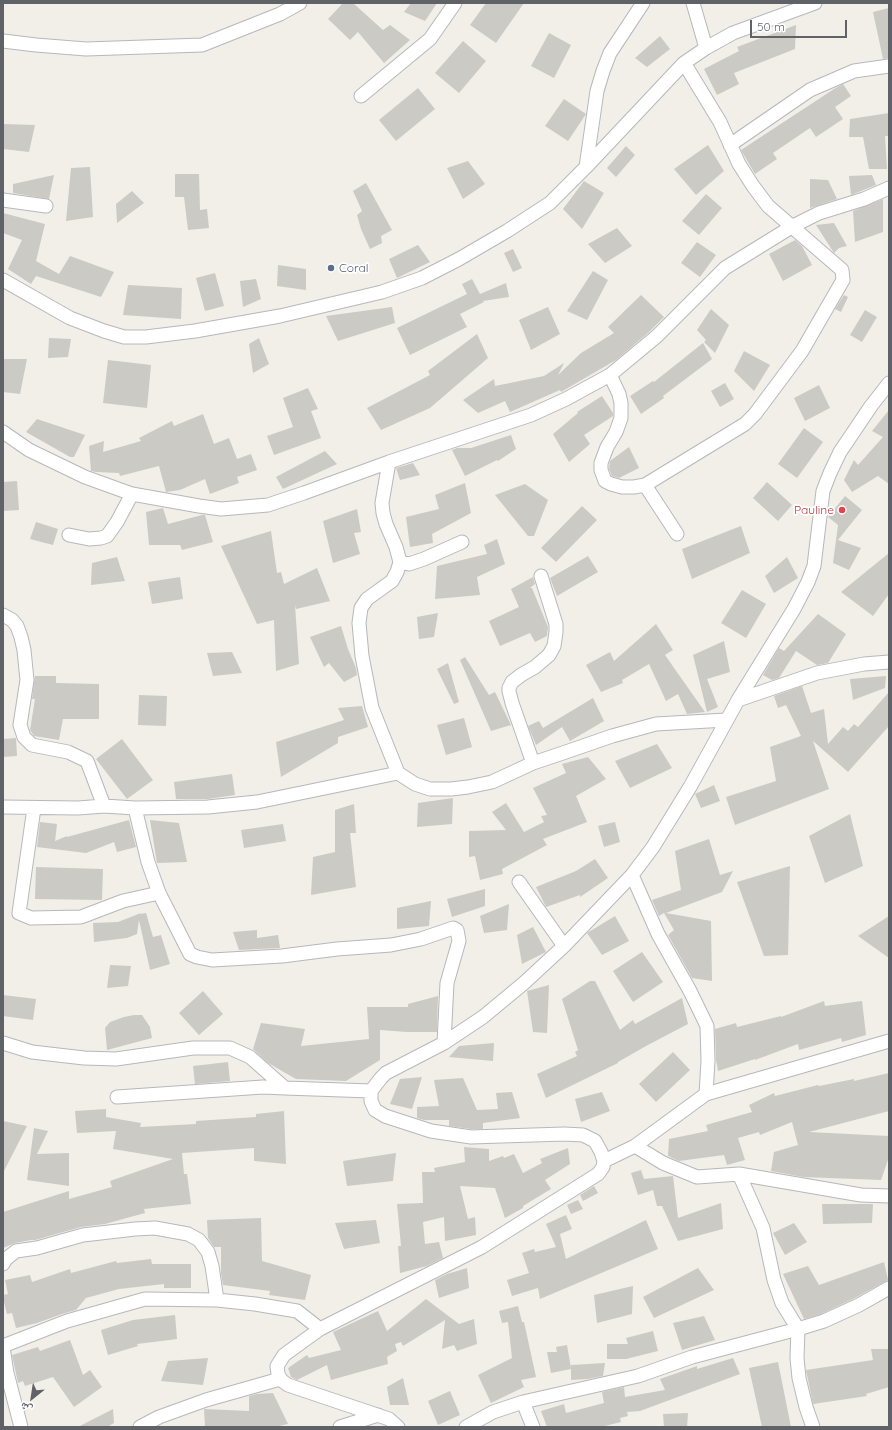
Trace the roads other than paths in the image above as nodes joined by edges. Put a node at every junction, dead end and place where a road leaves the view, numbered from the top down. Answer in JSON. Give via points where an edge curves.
{"nodes":[{"id":1,"x":300,"y":3,"type":"edge"},
{"id":2,"x":455,"y":3,"type":"edge"},
{"id":3,"x":643,"y":3,"type":"edge"},
{"id":4,"x":693,"y":3,"type":"edge"},
{"id":5,"x":815,"y":3,"type":"edge"},
{"id":6,"x":3,"y":41,"type":"edge"},
{"id":7,"x":706,"y":48,"type":"junction"},
{"id":8,"x":684,"y":63,"type":"junction"},
{"id":9,"x":889,"y":66,"type":"edge"},
{"id":10,"x":361,"y":96,"type":"dead end"},
{"id":11,"x":730,"y":145,"type":"junction"},
{"id":12,"x":586,"y":167,"type":"junction"},
{"id":13,"x":889,"y":188,"type":"edge"},
{"id":14,"x":3,"y":200,"type":"edge"},
{"id":15,"x":46,"y":206,"type":"dead end"},
{"id":16,"x":793,"y":226,"type":"junction"},
{"id":17,"x":3,"y":280,"type":"edge"},
{"id":18,"x":610,"y":375,"type":"junction"},
{"id":19,"x":889,"y":383,"type":"edge"},
{"id":20,"x":3,"y":432,"type":"edge"},
{"id":21,"x":388,"y":462,"type":"junction"},
{"id":22,"x":645,"y":485,"type":"junction"},
{"id":23,"x":132,"y":494,"type":"junction"},
{"id":24,"x":677,"y":534,"type":"dead end"},
{"id":25,"x":69,"y":535,"type":"dead end"},
{"id":26,"x":462,"y":542,"type":"dead end"},
{"id":27,"x":400,"y":562,"type":"junction"},
{"id":28,"x":541,"y":576,"type":"dead end"},
{"id":29,"x":3,"y":615,"type":"edge"},
{"id":30,"x":889,"y":662,"type":"edge"},
{"id":31,"x":738,"y":700,"type":"junction"},
{"id":32,"x":726,"y":720,"type":"junction"},
{"id":33,"x":533,"y":763,"type":"junction"},
{"id":34,"x":398,"y":773,"type":"junction"},
{"id":35,"x":3,"y":806,"type":"edge"},
{"id":36,"x":104,"y":806,"type":"junction"},
{"id":37,"x":34,"y":808,"type":"junction"},
{"id":38,"x":135,"y":808,"type":"junction"},
{"id":39,"x":632,"y":875,"type":"junction"},
{"id":40,"x":519,"y":882,"type":"dead end"},
{"id":41,"x":159,"y":892,"type":"junction"},
{"id":42,"x":564,"y":946,"type":"junction"},
{"id":43,"x":889,"y":1041,"type":"edge"},
{"id":44,"x":444,"y":1042,"type":"junction"},
{"id":45,"x":3,"y":1043,"type":"edge"},
{"id":46,"x":285,"y":1088,"type":"junction"},
{"id":47,"x":371,"y":1091,"type":"junction"},
{"id":48,"x":706,"y":1094,"type":"junction"},
{"id":49,"x":117,"y":1097,"type":"dead end"},
{"id":50,"x":635,"y":1146,"type":"junction"},
{"id":51,"x":604,"y":1161,"type":"junction"},
{"id":52,"x":739,"y":1174,"type":"junction"},
{"id":53,"x":889,"y":1196,"type":"edge"},
{"id":54,"x":3,"y":1264,"type":"edge"},
{"id":55,"x":889,"y":1288,"type":"edge"},
{"id":56,"x":217,"y":1300,"type":"junction"},
{"id":57,"x":320,"y":1329,"type":"junction"},
{"id":58,"x":798,"y":1329,"type":"junction"},
{"id":59,"x":3,"y":1347,"type":"edge"},
{"id":60,"x":5,"y":1373,"type":"edge"},
{"id":61,"x":280,"y":1378,"type":"junction"},
{"id":62,"x":523,"y":1402,"type":"junction"},
{"id":63,"x":378,"y":1414,"type":"junction"},
{"id":64,"x":21,"y":1427,"type":"edge"},
{"id":65,"x":140,"y":1427,"type":"edge"},
{"id":66,"x":340,"y":1427,"type":"edge"},
{"id":67,"x":398,"y":1427,"type":"edge"},
{"id":68,"x":466,"y":1427,"type":"edge"},
{"id":69,"x":533,"y":1427,"type":"edge"},
{"id":70,"x":812,"y":1427,"type":"edge"}],
"edges":[{"from":1,"to":6,"type":"street","via":[[280,14],[202,44],[86,49]]},
{"from":2,"to":10,"type":"street","via":[[430,39]]},
{"from":3,"to":12,"type":"street","via":[[610,53],[603,70],[597,91]]},
{"from":4,"to":7,"type":"street"},
{"from":5,"to":7,"type":"street","via":[[733,33]]},
{"from":7,"to":8,"type":"street"},
{"from":8,"to":11,"type":"street","via":[[720,122]]},
{"from":8,"to":12,"type":"street"},
{"from":9,"to":11,"type":"street","via":[[854,71],[810,90]]},
{"from":11,"to":16,"type":"street","via":[[739,164],[768,206]]},
{"from":12,"to":17,"type":"street","via":[[550,203],[507,231],[422,278],[382,292],[280,316],[195,331],[124,337],[70,318]]},
{"from":13,"to":16,"type":"street","via":[[819,213]]},
{"from":14,"to":15,"type":"street"},
{"from":16,"to":18,"type":"street","via":[[725,268],[657,336]]},
{"from":16,"to":22,"type":"street","via":[[842,270],[843,280],[802,351],[754,414],[739,428]]},
{"from":18,"to":21,"type":"street","via":[[531,415]]},
{"from":18,"to":22,"type":"street","via":[[619,394],[621,418],[607,447],[601,470],[605,481],[611,484],[634,488]]},
{"from":19,"to":31,"type":"street","via":[[871,406],[830,473],[824,491],[814,566],[808,582]]},
{"from":20,"to":23,"type":"street","via":[[29,450],[85,477]]},
{"from":21,"to":23,"type":"street","via":[[268,505],[221,509]]},
{"from":21,"to":27,"type":"street","via":[[383,513]]},
{"from":22,"to":24,"type":"street"},
{"from":23,"to":25,"type":"street","via":[[107,536],[89,539]]},
{"from":26,"to":27,"type":"street","via":[[409,564]]},
{"from":27,"to":34,"type":"street","via":[[392,581],[367,599],[361,608],[360,623],[362,656],[372,708]]},
{"from":28,"to":33,"type":"street","via":[[556,624],[554,646],[548,655],[535,667],[520,675],[509,688]]},
{"from":29,"to":36,"type":"street","via":[[17,626],[24,650],[27,680],[20,725],[24,737],[32,745],[68,752],[87,762]]},
{"from":30,"to":31,"type":"street","via":[[817,673]]},
{"from":31,"to":32,"type":"street"},
{"from":32,"to":33,"type":"street","via":[[656,724]]},
{"from":32,"to":39,"type":"street","via":[[690,787],[653,847]]},
{"from":33,"to":34,"type":"street","via":[[492,782],[451,789],[430,789],[415,784]]},
{"from":34,"to":38,"type":"street","via":[[257,802],[208,807]]},
{"from":35,"to":37,"type":"street"},
{"from":36,"to":37,"type":"street"},
{"from":36,"to":38,"type":"street"},
{"from":37,"to":41,"type":"street","via":[[19,913],[31,918],[81,916]]},
{"from":38,"to":41,"type":"street","via":[[148,862]]},
{"from":39,"to":42,"type":"street"},
{"from":39,"to":48,"type":"street","via":[[658,934],[707,1026]]},
{"from":40,"to":42,"type":"street"},
{"from":41,"to":44,"type":"street","via":[[190,954],[212,960],[282,956],[391,944],[421,939],[453,928],[457,930],[459,941],[447,983]]},
{"from":42,"to":44,"type":"street","via":[[502,1002]]},
{"from":43,"to":48,"type":"street"},
{"from":44,"to":47,"type":"street","via":[[386,1073]]},
{"from":45,"to":46,"type":"street","via":[[32,1052],[116,1059],[193,1048],[230,1048],[250,1057]]},
{"from":46,"to":47,"type":"street"},
{"from":46,"to":49,"type":"street","via":[[263,1087]]},
{"from":47,"to":51,"type":"street","via":[[371,1101],[375,1110],[385,1116],[431,1131],[471,1137],[583,1135],[594,1141]]},
{"from":48,"to":50,"type":"street"},
{"from":50,"to":51,"type":"street"},
{"from":50,"to":52,"type":"street","via":[[663,1163],[697,1177]]},
{"from":51,"to":57,"type":"street","via":[[598,1174],[482,1247]]},
{"from":52,"to":53,"type":"street","via":[[861,1195]]},
{"from":52,"to":58,"type":"street","via":[[763,1228],[774,1280],[782,1303]]},
{"from":54,"to":56,"type":"street","via":[[16,1251],[83,1235],[154,1228],[188,1234],[199,1240],[208,1252]]},
{"from":55,"to":58,"type":"street","via":[[859,1306]]},
{"from":56,"to":57,"type":"street","via":[[297,1311]]},
{"from":56,"to":59,"type":"street","via":[[145,1299],[67,1321]]},
{"from":57,"to":61,"type":"street","via":[[284,1355],[277,1366]]},
{"from":58,"to":62,"type":"street","via":[[692,1357],[638,1376]]},
{"from":58,"to":70,"type":"street","via":[[797,1358]]},
{"from":59,"to":60,"type":"street"},
{"from":60,"to":64,"type":"street"},
{"from":61,"to":63,"type":"street","via":[[288,1385]]},
{"from":61,"to":65,"type":"street","via":[[206,1400],[159,1417]]},
{"from":62,"to":68,"type":"street","via":[[493,1412]]},
{"from":62,"to":69,"type":"street"},
{"from":63,"to":66,"type":"street"},
{"from":63,"to":67,"type":"street"}]}
